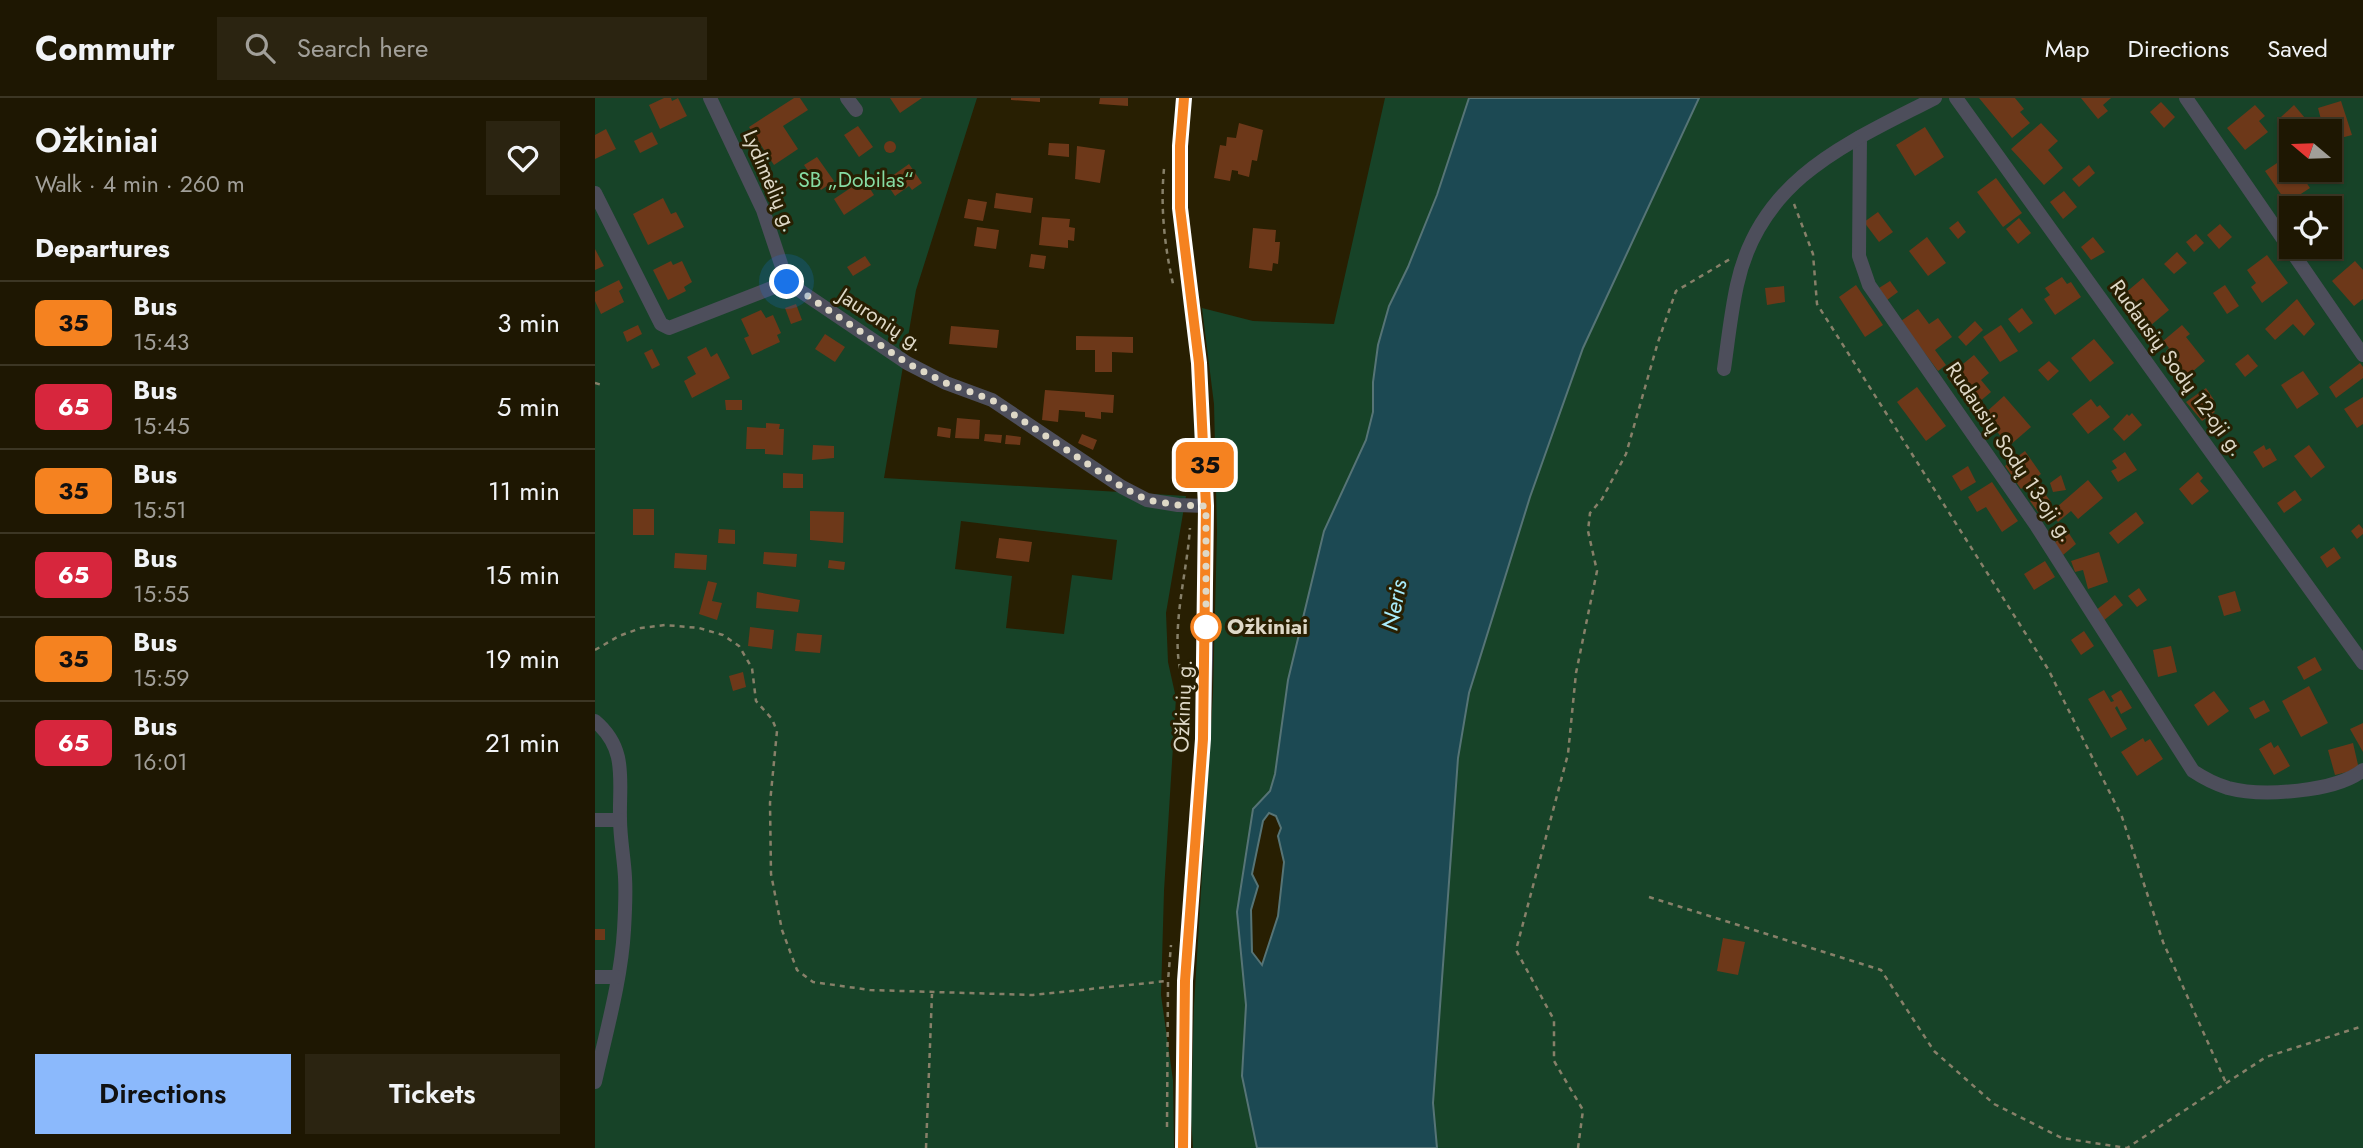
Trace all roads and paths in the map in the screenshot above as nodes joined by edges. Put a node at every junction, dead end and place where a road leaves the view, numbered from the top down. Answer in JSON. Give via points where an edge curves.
{"nodes":[{"id":1,"x":710,"y":98,"type":"edge"},
{"id":2,"x":1184,"y":98,"type":"edge"},
{"id":3,"x":1935,"y":98,"type":"edge"},
{"id":4,"x":1956,"y":98,"type":"edge"},
{"id":5,"x":2186,"y":98,"type":"edge"},
{"id":6,"x":1860,"y":137,"type":"junction"},
{"id":7,"x":1164,"y":163,"type":"dead end"},
{"id":8,"x":1789,"y":188,"type":"junction"},
{"id":9,"x":595,"y":193,"type":"edge"},
{"id":10,"x":1748,"y":248,"type":"junction"},
{"id":11,"x":787,"y":282,"type":"junction"},
{"id":12,"x":1174,"y":289,"type":"dead end"},
{"id":13,"x":2363,"y":355,"type":"edge"},
{"id":14,"x":1724,"y":369,"type":"dead end"},
{"id":15,"x":595,"y":383,"type":"edge"},
{"id":16,"x":602,"y":385,"type":"dead end"},
{"id":17,"x":1199,"y":505,"type":"junction"},
{"id":18,"x":595,"y":650,"type":"edge"},
{"id":19,"x":2363,"y":663,"type":"edge"},
{"id":20,"x":1188,"y":712,"type":"dead end"},
{"id":21,"x":595,"y":720,"type":"edge"},
{"id":22,"x":1187,"y":726,"type":"dead end"},
{"id":23,"x":1185,"y":754,"type":"dead end"},
{"id":24,"x":2363,"y":770,"type":"edge"},
{"id":25,"x":595,"y":820,"type":"edge"},
{"id":26,"x":620,"y":820,"type":"junction"},
{"id":27,"x":1649,"y":897,"type":"dead end"},
{"id":28,"x":1171,"y":945,"type":"dead end"},
{"id":29,"x":595,"y":977,"type":"edge"},
{"id":30,"x":617,"y":977,"type":"junction"},
{"id":31,"x":1168,"y":981,"type":"junction"},
{"id":32,"x":1185,"y":981,"type":"junction"},
{"id":33,"x":932,"y":992,"type":"junction"},
{"id":34,"x":2363,"y":1026,"type":"edge"},
{"id":35,"x":595,"y":1082,"type":"edge"},
{"id":36,"x":2225,"y":1083,"type":"junction"},
{"id":37,"x":1167,"y":1128,"type":"dead end"},
{"id":38,"x":926,"y":1148,"type":"edge"},
{"id":39,"x":1183,"y":1148,"type":"edge"},
{"id":40,"x":1577,"y":1148,"type":"edge"}],
"edges":[{"from":1,"to":11,"type":"street","name":"Lydimėlių g.","via":[[763,210]]},
{"from":2,"to":17,"type":"street","name":"Ožkinių g.","via":[[1180,208],[1199,363]]},
{"from":3,"to":6,"type":"street"},
{"from":4,"to":19,"type":"street","name":"Rudausių Sodų 12-oji g."},
{"from":5,"to":13,"type":"street"},
{"from":6,"to":8,"type":"street","via":[[1818,162]]},
{"from":6,"to":24,"type":"street","name":"Rudausių Sodų 13-oji g.","via":[[1859,256],[1869,285],[2036,525],[2193,771],[2232,789],[2281,792],[2329,786]]},
{"from":7,"to":12,"type":"path","via":[[1163,210]]},
{"from":8,"to":10,"type":"street","via":[[1761,222]]},
{"from":8,"to":36,"type":"path","via":[[1813,254],[1817,304],[2049,669],[2122,817],[2163,942]]},
{"from":9,"to":11,"type":"street","via":[[661,324],[669,328]]},
{"from":10,"to":14,"type":"street","via":[[1737,283]]},
{"from":10,"to":40,"type":"path","via":[[1676,291],[1626,454],[1590,513],[1588,531],[1597,571],[1576,673],[1568,754],[1516,950],[1554,1020],[1554,1060],[1583,1110]]},
{"from":11,"to":17,"type":"street","name":"Jauronių g.","via":[[907,363],[992,400],[1122,487],[1147,500]]},
{"from":15,"to":16,"type":"path"},
{"from":17,"to":20,"type":"path","via":[[1178,622],[1178,657]]},
{"from":17,"to":32,"type":"street","name":"Ožkinių g.","via":[[1203,739]]},
{"from":18,"to":33,"type":"path","via":[[641,628],[665,625],[699,628],[739,646],[752,668],[757,701],[777,731],[770,803],[771,874],[782,930],[797,970],[813,982]]},
{"from":21,"to":26,"type":"street","via":[[606,730],[621,765]]},
{"from":22,"to":23,"type":"path"},
{"from":25,"to":26,"type":"street"},
{"from":26,"to":30,"type":"street","via":[[624,933]]},
{"from":27,"to":36,"type":"path","via":[[1881,970],[1934,1051],[1994,1104],[2063,1138],[2127,1148]]},
{"from":28,"to":31,"type":"path"},
{"from":29,"to":30,"type":"street"},
{"from":30,"to":35,"type":"street"},
{"from":31,"to":32,"type":"path"},
{"from":31,"to":33,"type":"path","via":[[1033,995]]},
{"from":31,"to":37,"type":"path"},
{"from":32,"to":39,"type":"street","name":"Ožkinių g."},
{"from":33,"to":38,"type":"path"},
{"from":34,"to":36,"type":"path","via":[[2266,1057]]}]}
